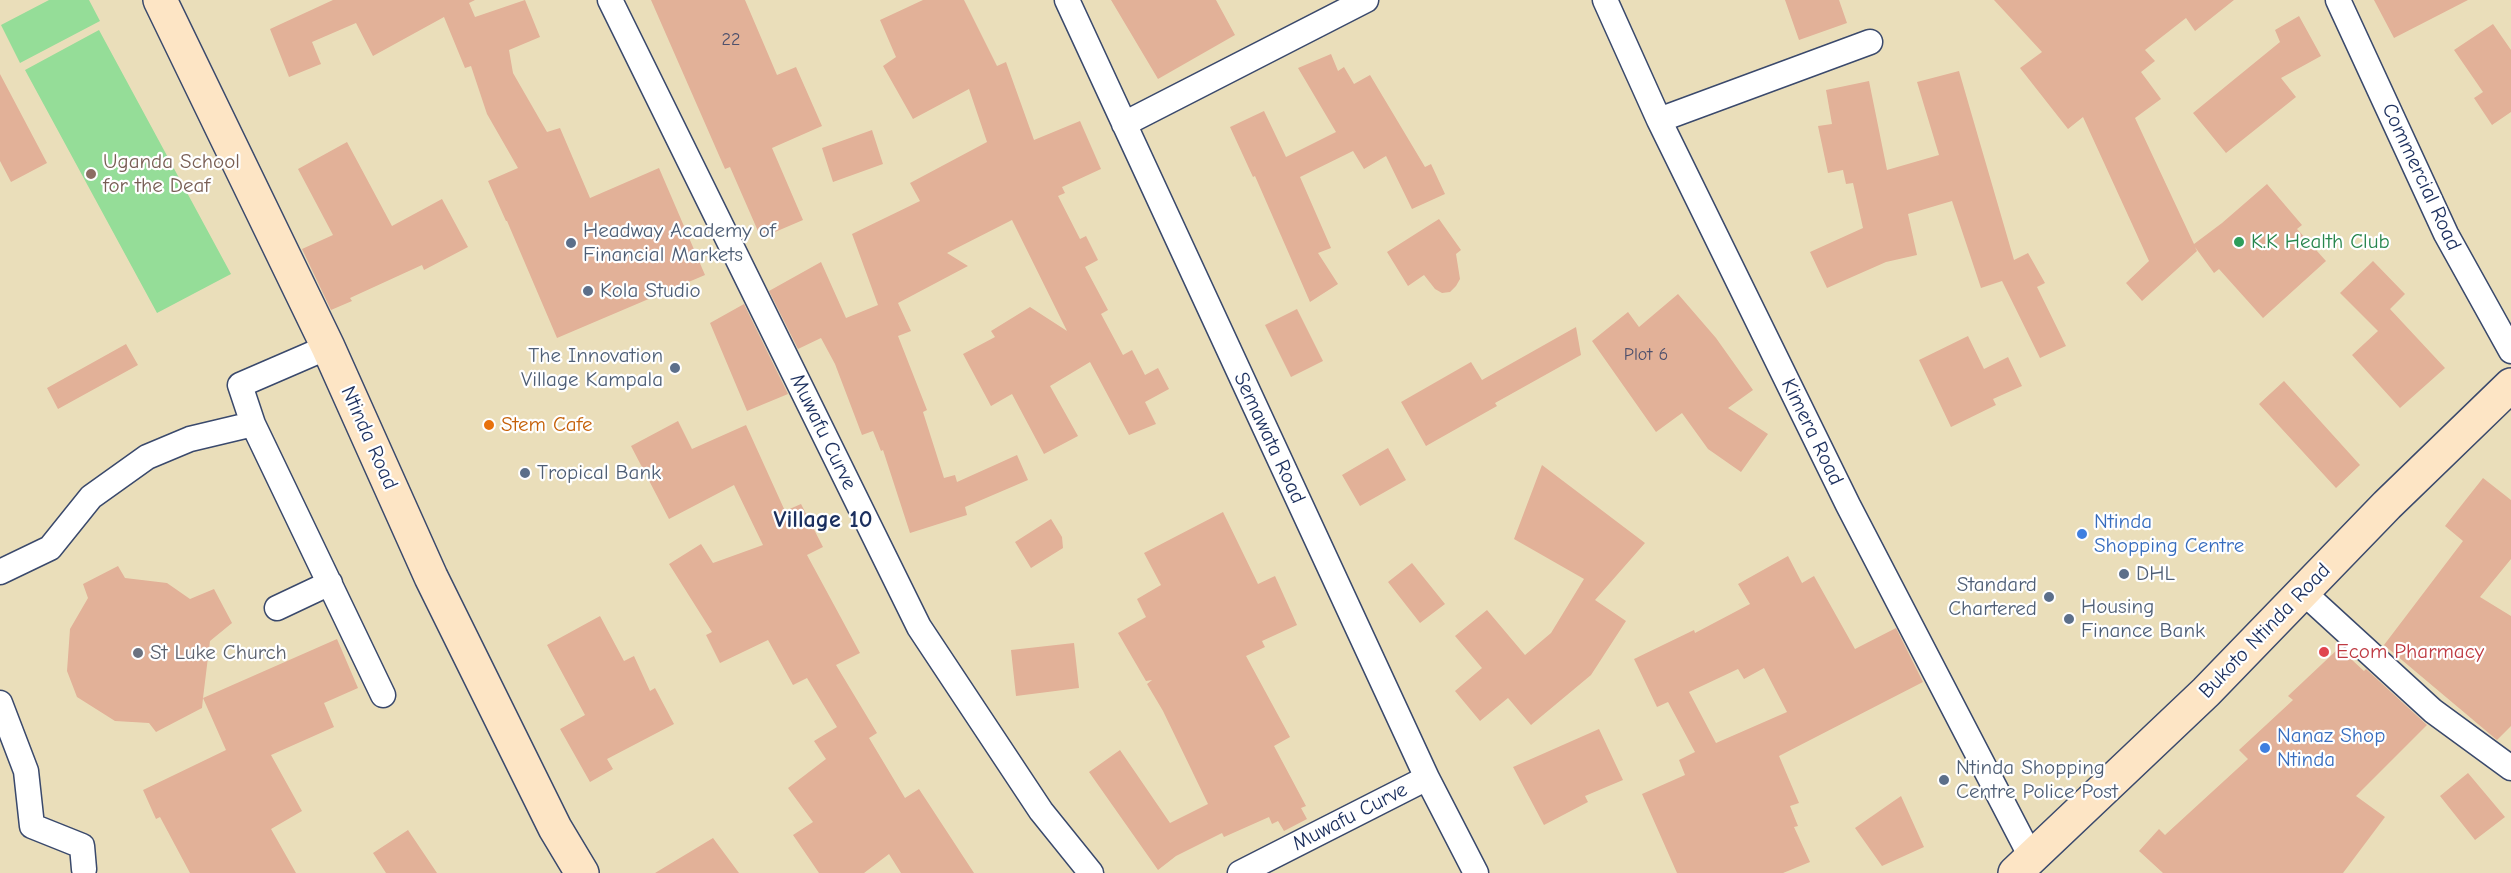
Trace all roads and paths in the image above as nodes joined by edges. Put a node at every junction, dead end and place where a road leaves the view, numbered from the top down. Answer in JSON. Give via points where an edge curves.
{"nodes":[{"id":1,"x":160,"y":0,"type":"edge"},
{"id":2,"x":610,"y":0,"type":"edge"},
{"id":3,"x":1067,"y":0,"type":"edge"},
{"id":4,"x":1366,"y":0,"type":"edge"},
{"id":5,"x":1605,"y":0,"type":"edge"},
{"id":6,"x":2338,"y":0,"type":"edge"},
{"id":7,"x":1870,"y":42,"type":"dead end"},
{"id":8,"x":1659,"y":120,"type":"junction"},
{"id":9,"x":1124,"y":124,"type":"junction"},
{"id":10,"x":328,"y":347,"type":"junction"},
{"id":11,"x":2511,"y":351,"type":"edge"},
{"id":12,"x":2511,"y":385,"type":"edge"},
{"id":13,"x":253,"y":424,"type":"junction"},
{"id":14,"x":0,"y":572,"type":"edge"},
{"id":15,"x":330,"y":583,"type":"junction"},
{"id":16,"x":2303,"y":592,"type":"junction"},
{"id":17,"x":277,"y":608,"type":"dead end"},
{"id":18,"x":383,"y":695,"type":"dead end"},
{"id":19,"x":0,"y":703,"type":"edge"},
{"id":20,"x":2511,"y":768,"type":"edge"},
{"id":21,"x":1426,"y":778,"type":"junction"},
{"id":22,"x":2023,"y":865,"type":"edge"},
{"id":23,"x":82,"y":872,"type":"edge"},
{"id":24,"x":578,"y":872,"type":"edge"},
{"id":25,"x":1091,"y":873,"type":"edge"},
{"id":26,"x":1240,"y":873,"type":"edge"},
{"id":27,"x":1476,"y":873,"type":"edge"}],
"edges":[{"from":1,"to":10,"type":"main road","name":"Ntinda Road"},
{"from":2,"to":25,"type":"street","name":"Muwafu Curve","via":[[919,627],[1041,811]]},
{"from":3,"to":9,"type":"street","name":"Semawata Road"},
{"from":4,"to":9,"type":"street"},
{"from":5,"to":8,"type":"street","name":"Kimera Road"},
{"from":6,"to":11,"type":"street","name":"Commercial Road","via":[[2446,234]]},
{"from":7,"to":8,"type":"street"},
{"from":8,"to":22,"type":"street","name":"Kimera Road"},
{"from":9,"to":21,"type":"street","name":"Semawata Road"},
{"from":10,"to":13,"type":"street","via":[[240,385]]},
{"from":10,"to":24,"type":"main road","name":"Ntinda Road","via":[[431,578]]},
{"from":12,"to":16,"type":"main road","name":"Bukoto Ntinda Road"},
{"from":13,"to":14,"type":"street","via":[[190,439],[147,457],[91,497],[50,548]]},
{"from":13,"to":15,"type":"street"},
{"from":15,"to":17,"type":"street"},
{"from":15,"to":18,"type":"street"},
{"from":16,"to":20,"type":"street","via":[[2433,711]]},
{"from":16,"to":22,"type":"main road","name":"Bukoto Ntinda Road","via":[[2206,692]]},
{"from":19,"to":23,"type":"street","via":[[26,771],[32,826],[82,846]]},
{"from":21,"to":26,"type":"street","name":"Muwafu Curve"},
{"from":21,"to":27,"type":"street","name":"Semawata Road"}]}
